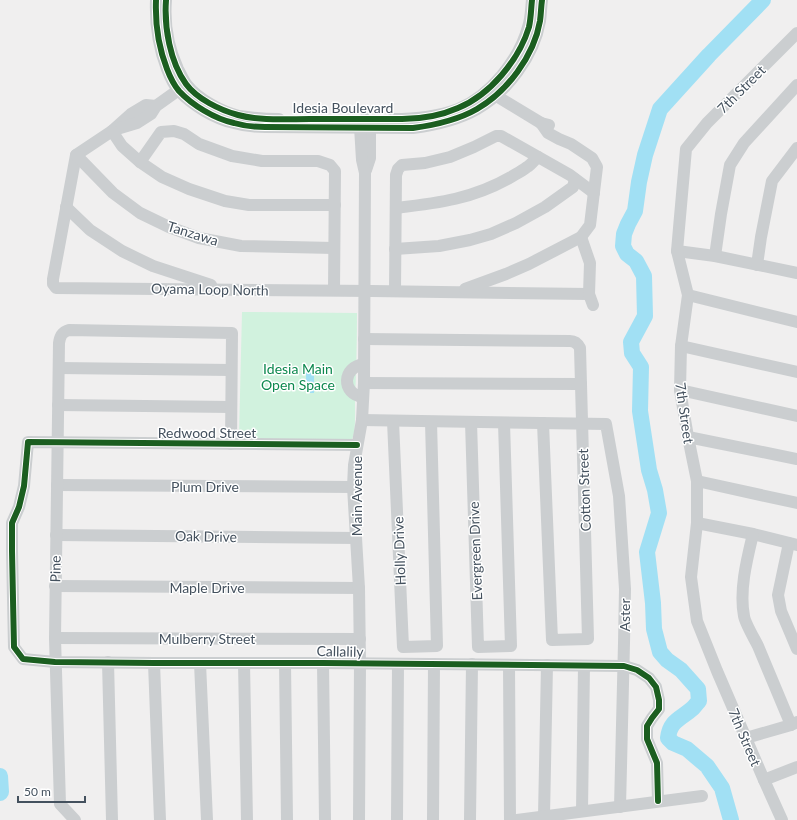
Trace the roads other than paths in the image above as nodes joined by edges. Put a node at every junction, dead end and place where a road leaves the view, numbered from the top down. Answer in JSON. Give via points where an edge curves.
{"nodes":[{"id":1,"x":156,"y":0,"type":"edge"},
{"id":2,"x":166,"y":0,"type":"edge"},
{"id":3,"x":532,"y":0,"type":"edge"},
{"id":4,"x":542,"y":0,"type":"edge"},
{"id":5,"x":797,"y":33,"type":"edge"},
{"id":6,"x":797,"y":85,"type":"edge"},
{"id":7,"x":183,"y":88,"type":"junction"},
{"id":8,"x":492,"y":93,"type":"junction"},
{"id":9,"x":365,"y":125,"type":"junction"},
{"id":10,"x":112,"y":131,"type":"junction"},
{"id":11,"x":797,"y":148,"type":"edge"},
{"id":12,"x":76,"y":155,"type":"junction"},
{"id":13,"x":538,"y":156,"type":"junction"},
{"id":14,"x":140,"y":162,"type":"junction"},
{"id":15,"x":575,"y":179,"type":"junction"},
{"id":16,"x":594,"y":193,"type":"junction"},
{"id":17,"x":334,"y":205,"type":"junction"},
{"id":18,"x":66,"y":207,"type":"junction"},
{"id":19,"x":396,"y":208,"type":"junction"},
{"id":20,"x":581,"y":237,"type":"junction"},
{"id":21,"x":334,"y":248,"type":"junction"},
{"id":22,"x":395,"y":249,"type":"junction"},
{"id":23,"x":678,"y":251,"type":"junction"},
{"id":24,"x":715,"y":256,"type":"junction"},
{"id":25,"x":756,"y":265,"type":"junction"},
{"id":26,"x":797,"y":273,"type":"edge"},
{"id":27,"x":222,"y":289,"type":"junction"},
{"id":28,"x":334,"y":290,"type":"junction"},
{"id":29,"x":364,"y":291,"type":"junction"},
{"id":30,"x":395,"y":291,"type":"junction"},
{"id":31,"x":458,"y":292,"type":"junction"},
{"id":32,"x":688,"y":295,"type":"junction"},
{"id":33,"x":797,"y":321,"type":"edge"},
{"id":34,"x":364,"y":339,"type":"junction"},
{"id":35,"x":681,"y":346,"type":"junction"},
{"id":36,"x":364,"y":364,"type":"junction"},
{"id":37,"x":59,"y":368,"type":"junction"},
{"id":38,"x":231,"y":370,"type":"junction"},
{"id":39,"x":797,"y":372,"type":"edge"},
{"id":40,"x":364,"y":383,"type":"junction"},
{"id":41,"x":581,"y":384,"type":"junction"},
{"id":42,"x":680,"y":390,"type":"junction"},
{"id":43,"x":363,"y":397,"type":"junction"},
{"id":44,"x":58,"y":405,"type":"junction"},
{"id":45,"x":231,"y":407,"type":"junction"},
{"id":46,"x":797,"y":416,"type":"edge"},
{"id":47,"x":362,"y":420,"type":"junction"},
{"id":48,"x":393,"y":421,"type":"junction"},
{"id":49,"x":431,"y":422,"type":"junction"},
{"id":50,"x":471,"y":422,"type":"junction"},
{"id":51,"x":504,"y":423,"type":"junction"},
{"id":52,"x":543,"y":423,"type":"junction"},
{"id":53,"x":582,"y":424,"type":"junction"},
{"id":54,"x":688,"y":436,"type":"junction"},
{"id":55,"x":57,"y":443,"type":"junction"},
{"id":56,"x":231,"y":444,"type":"junction"},
{"id":57,"x":357,"y":445,"type":"junction"},
{"id":58,"x":797,"y":459,"type":"edge"},
{"id":59,"x":697,"y":481,"type":"junction"},
{"id":60,"x":57,"y":485,"type":"junction"},
{"id":61,"x":354,"y":488,"type":"junction"},
{"id":62,"x":797,"y":503,"type":"edge"},
{"id":63,"x":697,"y":523,"type":"junction"},
{"id":64,"x":753,"y":534,"type":"junction"},
{"id":65,"x":56,"y":535,"type":"junction"},
{"id":66,"x":356,"y":538,"type":"junction"},
{"id":67,"x":793,"y":544,"type":"edge"},
{"id":68,"x":55,"y":586,"type":"junction"},
{"id":69,"x":359,"y":588,"type":"junction"},
{"id":70,"x":54,"y":638,"type":"junction"},
{"id":71,"x":360,"y":639,"type":"junction"},
{"id":72,"x":797,"y":649,"type":"edge"},
{"id":73,"x":55,"y":662,"type":"junction"},
{"id":74,"x":108,"y":662,"type":"junction"},
{"id":75,"x":154,"y":663,"type":"junction"},
{"id":76,"x":200,"y":663,"type":"junction"},
{"id":77,"x":244,"y":663,"type":"junction"},
{"id":78,"x":285,"y":663,"type":"junction"},
{"id":79,"x":322,"y":663,"type":"junction"},
{"id":80,"x":360,"y":664,"type":"junction"},
{"id":81,"x":398,"y":664,"type":"junction"},
{"id":82,"x":434,"y":664,"type":"junction"},
{"id":83,"x":472,"y":664,"type":"junction"},
{"id":84,"x":509,"y":665,"type":"junction"},
{"id":85,"x":547,"y":665,"type":"junction"},
{"id":86,"x":584,"y":666,"type":"junction"},
{"id":87,"x":624,"y":666,"type":"junction"},
{"id":88,"x":794,"y":723,"type":"edge"},
{"id":89,"x":746,"y":738,"type":"junction"},
{"id":90,"x":797,"y":767,"type":"edge"},
{"id":91,"x":764,"y":780,"type":"junction"},
{"id":92,"x":702,"y":796,"type":"dead end"},
{"id":93,"x":658,"y":801,"type":"junction"},
{"id":94,"x":620,"y":807,"type":"junction"},
{"id":95,"x":582,"y":811,"type":"junction"},
{"id":96,"x":544,"y":816,"type":"junction"},
{"id":97,"x":75,"y":820,"type":"edge"},
{"id":98,"x":112,"y":820,"type":"edge"},
{"id":99,"x":160,"y":820,"type":"edge"},
{"id":100,"x":206,"y":820,"type":"edge"},
{"id":101,"x":247,"y":820,"type":"edge"},
{"id":102,"x":287,"y":820,"type":"edge"},
{"id":103,"x":325,"y":820,"type":"edge"},
{"id":104,"x":359,"y":820,"type":"edge"},
{"id":105,"x":397,"y":820,"type":"edge"},
{"id":106,"x":433,"y":820,"type":"edge"},
{"id":107,"x":470,"y":820,"type":"edge"},
{"id":108,"x":510,"y":820,"type":"edge"},
{"id":109,"x":517,"y":820,"type":"edge"},
{"id":110,"x":782,"y":820,"type":"edge"}],
"edges":[{"from":1,"to":7,"type":"street","name":"Idesia Boulevard","via":[[157,33],[161,54],[171,78]]},
{"from":2,"to":7,"type":"street","name":"Idesia Boulevard","via":[[167,32]]},
{"from":3,"to":8,"type":"street","name":"Idesia Boulevard","via":[[530,20],[522,44]]},
{"from":4,"to":8,"type":"street","name":"Idesia Boulevard","via":[[540,22],[523,64],[514,77]]},
{"from":5,"to":23,"type":"street","name":"7th Street","via":[[707,123],[686,149]]},
{"from":6,"to":24,"type":"street","via":[[744,143],[730,165]]},
{"from":7,"to":9,"type":"street","name":"Idesia Boulevard","via":[[209,103],[238,115]]},
{"from":7,"to":10,"type":"street","via":[[156,106],[146,105],[131,114]]},
{"from":8,"to":9,"type":"street","name":"Idesia Boulevard","via":[[487,103],[476,110],[437,124],[413,128]]},
{"from":8,"to":16,"type":"street","via":[[542,123],[548,132],[592,158],[597,167]]},
{"from":9,"to":29,"type":"street","name":"Main Avenue","via":[[362,160],[365,173]]},
{"from":10,"to":12,"type":"street"},
{"from":10,"to":14,"type":"street","via":[[122,146]]},
{"from":11,"to":25,"type":"street","via":[[772,181]]},
{"from":12,"to":18,"type":"street"},
{"from":12,"to":21,"type":"street","name":"Tanzawa","via":[[113,193],[140,213],[168,227],[199,238],[241,246]]},
{"from":13,"to":15,"type":"street"},
{"from":13,"to":19,"type":"street","via":[[528,167],[482,191],[460,198]]},
{"from":13,"to":19,"type":"street","via":[[501,136],[496,136],[450,157],[402,165],[396,175]]},
{"from":14,"to":17,"type":"street","via":[[162,177],[225,201],[249,205]]},
{"from":14,"to":17,"type":"street","via":[[161,132],[174,131],[199,144],[232,156],[262,161],[318,161],[330,165],[335,171]]},
{"from":15,"to":16,"type":"street"},
{"from":15,"to":22,"type":"street","via":[[573,187],[545,207],[491,234],[439,246]]},
{"from":16,"to":20,"type":"street","via":[[590,225]]},
{"from":17,"to":21,"type":"street"},
{"from":18,"to":27,"type":"street","via":[[90,230],[122,251],[153,266]]},
{"from":18,"to":27,"type":"street","name":"Oyama Loop North","via":[[53,279],[56,288]]},
{"from":19,"to":22,"type":"street"},
{"from":20,"to":31,"type":"street","via":[[529,264]]},
{"from":20,"to":31,"type":"street","name":"Oyama Loop North","via":[[590,263],[591,300]]},
{"from":21,"to":28,"type":"street"},
{"from":22,"to":30,"type":"street"},
{"from":23,"to":24,"type":"street"},
{"from":23,"to":32,"type":"street","name":"7th Street"},
{"from":24,"to":25,"type":"street"},
{"from":25,"to":26,"type":"street"},
{"from":27,"to":28,"type":"street","name":"Oyama Loop North"},
{"from":28,"to":29,"type":"street","name":"Oyama Loop North"},
{"from":29,"to":30,"type":"street","name":"Oyama Loop North"},
{"from":29,"to":34,"type":"street","name":"Main Avenue"},
{"from":30,"to":31,"type":"street","name":"Oyama Loop North"},
{"from":32,"to":33,"type":"street"},
{"from":32,"to":35,"type":"street","name":"7th Street"},
{"from":34,"to":36,"type":"street","name":"Main Avenue"},
{"from":34,"to":41,"type":"street","name":"Cotton Street","via":[[570,341],[580,348]]},
{"from":35,"to":39,"type":"street"},
{"from":35,"to":42,"type":"street","name":"7th Street"},
{"from":36,"to":40,"type":"street","name":"Main Avenue"},
{"from":36,"to":43,"type":"street","via":[[351,370],[347,378],[351,391],[358,397]]},
{"from":37,"to":38,"type":"street"},
{"from":37,"to":38,"type":"street","name":"Pine","via":[[59,343],[62,334],[70,330],[232,333]]},
{"from":37,"to":44,"type":"street","name":"Pine"},
{"from":38,"to":45,"type":"street"},
{"from":40,"to":41,"type":"street"},
{"from":40,"to":43,"type":"street","name":"Main Avenue"},
{"from":41,"to":53,"type":"street","name":"Cotton Street"},
{"from":42,"to":46,"type":"street"},
{"from":42,"to":54,"type":"street","name":"7th Street"},
{"from":43,"to":47,"type":"street","name":"Main Avenue"},
{"from":44,"to":45,"type":"street"},
{"from":44,"to":55,"type":"street","name":"Pine"},
{"from":45,"to":56,"type":"street"},
{"from":47,"to":48,"type":"street"},
{"from":47,"to":57,"type":"street","name":"Main Avenue"},
{"from":48,"to":49,"type":"street"},
{"from":48,"to":49,"type":"street","name":"Holly Drive","via":[[402,647],[437,646]]},
{"from":49,"to":50,"type":"street"},
{"from":50,"to":51,"type":"street"},
{"from":50,"to":51,"type":"street","name":"Evergreen Drive","via":[[478,647],[511,646]]},
{"from":51,"to":52,"type":"street"},
{"from":52,"to":53,"type":"street"},
{"from":52,"to":53,"type":"street","name":"Cotton Street","via":[[552,640],[588,639]]},
{"from":53,"to":87,"type":"street","name":"Aster","via":[[606,424],[619,496],[625,589]]},
{"from":54,"to":58,"type":"street"},
{"from":54,"to":59,"type":"street","name":"7th Street"},
{"from":55,"to":56,"type":"street","name":"Redwood Street"},
{"from":55,"to":60,"type":"street","name":"Pine"},
{"from":55,"to":73,"type":"street","name":"Redwood Street","via":[[28,442],[24,486],[12,523],[14,647],[23,659]]},
{"from":56,"to":57,"type":"street","name":"Redwood Street"},
{"from":57,"to":61,"type":"street","name":"Main Avenue"},
{"from":59,"to":62,"type":"street"},
{"from":59,"to":63,"type":"street","name":"7th Street"},
{"from":60,"to":61,"type":"street","name":"Plum Drive"},
{"from":60,"to":65,"type":"street","name":"Pine"},
{"from":61,"to":66,"type":"street","name":"Main Avenue"},
{"from":63,"to":64,"type":"street"},
{"from":63,"to":89,"type":"street","name":"7th Street","via":[[691,577],[697,621]]},
{"from":64,"to":67,"type":"street"},
{"from":64,"to":88,"type":"street","via":[[744,579],[744,617]]},
{"from":65,"to":66,"type":"street","name":"Oak Drive"},
{"from":65,"to":68,"type":"street","name":"Pine"},
{"from":66,"to":69,"type":"street","name":"Main Avenue"},
{"from":67,"to":72,"type":"street","via":[[778,595],[781,611]]},
{"from":68,"to":69,"type":"street","name":"Maple Drive"},
{"from":68,"to":70,"type":"street","name":"Pine"},
{"from":69,"to":71,"type":"street","name":"Main Avenue"},
{"from":70,"to":71,"type":"street","name":"Mulberry Street"},
{"from":70,"to":73,"type":"street","name":"Pine"},
{"from":71,"to":80,"type":"street","name":"Main Avenue"},
{"from":73,"to":74,"type":"street","name":"Callalily"},
{"from":73,"to":97,"type":"street","name":"Pine","via":[[60,804]]},
{"from":74,"to":75,"type":"street","name":"Callalily"},
{"from":74,"to":98,"type":"street"},
{"from":75,"to":76,"type":"street","name":"Callalily"},
{"from":75,"to":99,"type":"street"},
{"from":76,"to":77,"type":"street","name":"Callalily"},
{"from":76,"to":100,"type":"street"},
{"from":77,"to":78,"type":"street","name":"Callalily"},
{"from":77,"to":101,"type":"street"},
{"from":78,"to":79,"type":"street","name":"Callalily"},
{"from":78,"to":102,"type":"street"},
{"from":79,"to":80,"type":"street","name":"Callalily"},
{"from":79,"to":103,"type":"street"},
{"from":80,"to":81,"type":"street","name":"Callalily"},
{"from":80,"to":104,"type":"street","name":"Main Avenue"},
{"from":81,"to":82,"type":"street","name":"Callalily"},
{"from":81,"to":105,"type":"street"},
{"from":82,"to":83,"type":"street","name":"Callalily"},
{"from":82,"to":106,"type":"street"},
{"from":83,"to":84,"type":"street","name":"Callalily"},
{"from":83,"to":107,"type":"street"},
{"from":84,"to":85,"type":"street","name":"Callalily"},
{"from":84,"to":108,"type":"street"},
{"from":85,"to":86,"type":"street","name":"Callalily"},
{"from":85,"to":96,"type":"street"},
{"from":86,"to":87,"type":"street","name":"Callalily"},
{"from":86,"to":95,"type":"street"},
{"from":87,"to":93,"type":"street","via":[[637,670],[649,678],[656,687],[659,709],[647,726],[647,739],[657,763]]},
{"from":87,"to":94,"type":"street","name":"Aster"},
{"from":88,"to":89,"type":"street"},
{"from":89,"to":91,"type":"street","name":"7th Street"},
{"from":90,"to":91,"type":"street"},
{"from":91,"to":110,"type":"street","name":"7th Street"},
{"from":92,"to":93,"type":"street"},
{"from":93,"to":94,"type":"street"},
{"from":94,"to":95,"type":"street"},
{"from":95,"to":96,"type":"street"},
{"from":96,"to":109,"type":"street"}]}
